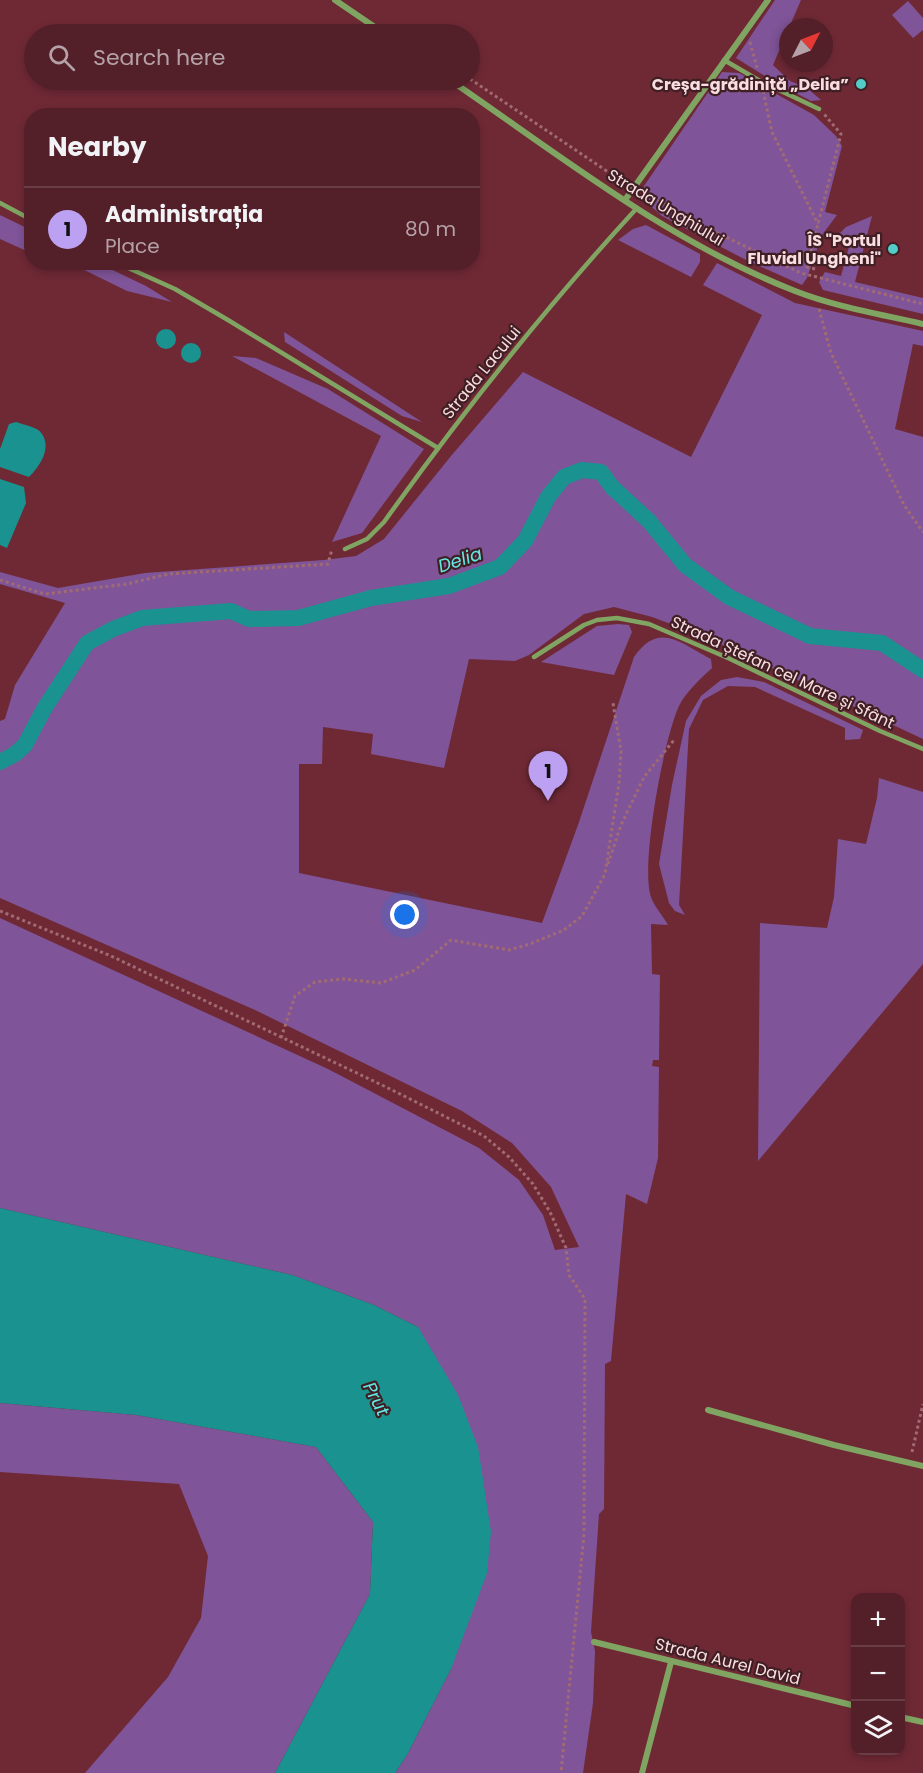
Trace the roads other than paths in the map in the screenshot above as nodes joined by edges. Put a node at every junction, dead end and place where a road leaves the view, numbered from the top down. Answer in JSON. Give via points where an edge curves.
{"nodes":[{"id":1,"x":335,"y":0,"type":"edge"},
{"id":2,"x":768,"y":0,"type":"edge"},
{"id":3,"x":370,"y":24,"type":"edge"},
{"id":4,"x":724,"y":60,"type":"junction"},
{"id":5,"x":465,"y":90,"type":"edge"},
{"id":6,"x":819,"y":109,"type":"road end"},
{"id":7,"x":625,"y":200,"type":"junction"},
{"id":8,"x":0,"y":203,"type":"edge"},
{"id":9,"x":637,"y":208,"type":"junction"},
{"id":10,"x":24,"y":216,"type":"edge"},
{"id":11,"x":133,"y":270,"type":"edge"},
{"id":12,"x":923,"y":324,"type":"edge"},
{"id":13,"x":438,"y":448,"type":"junction"},
{"id":14,"x":345,"y":549,"type":"dead end"},
{"id":15,"x":534,"y":657,"type":"dead end"},
{"id":16,"x":923,"y":748,"type":"edge"},
{"id":17,"x":708,"y":1410,"type":"dead end"},
{"id":18,"x":923,"y":1466,"type":"edge"},
{"id":19,"x":594,"y":1642,"type":"dead end"},
{"id":20,"x":671,"y":1662,"type":"junction"},
{"id":21,"x":851,"y":1705,"type":"edge"},
{"id":22,"x":905,"y":1718,"type":"edge"},
{"id":23,"x":923,"y":1722,"type":"edge"},
{"id":24,"x":642,"y":1773,"type":"edge"}],
"edges":[{"from":1,"to":3,"type":"street"},
{"from":2,"to":4,"type":"street"},
{"from":4,"to":6,"type":"lane"},
{"from":4,"to":7,"type":"street"},
{"from":5,"to":7,"type":"street","name":"Strada Unghiului"},
{"from":7,"to":9,"type":"street","name":"Strada Unghiului"},
{"from":8,"to":10,"type":"lane"},
{"from":9,"to":12,"type":"street","name":"Strada Unghiului","via":[[747,270],[815,298]]},
{"from":9,"to":13,"type":"lane","name":"Strada Lacului","via":[[490,380]]},
{"from":11,"to":13,"type":"lane","via":[[175,289]]},
{"from":13,"to":14,"type":"lane","name":"Strada Lacului","via":[[384,522],[367,539]]},
{"from":15,"to":16,"type":"lane","name":"Strada Ștefan cel Mare și Sfânt","via":[[597,620],[617,618],[649,624]]},
{"from":17,"to":18,"type":"street"},
{"from":19,"to":20,"type":"street","name":"Strada Aurel David"},
{"from":20,"to":21,"type":"street","name":"Strada Aurel David"},
{"from":20,"to":24,"type":"street"},
{"from":22,"to":23,"type":"street"}]}
